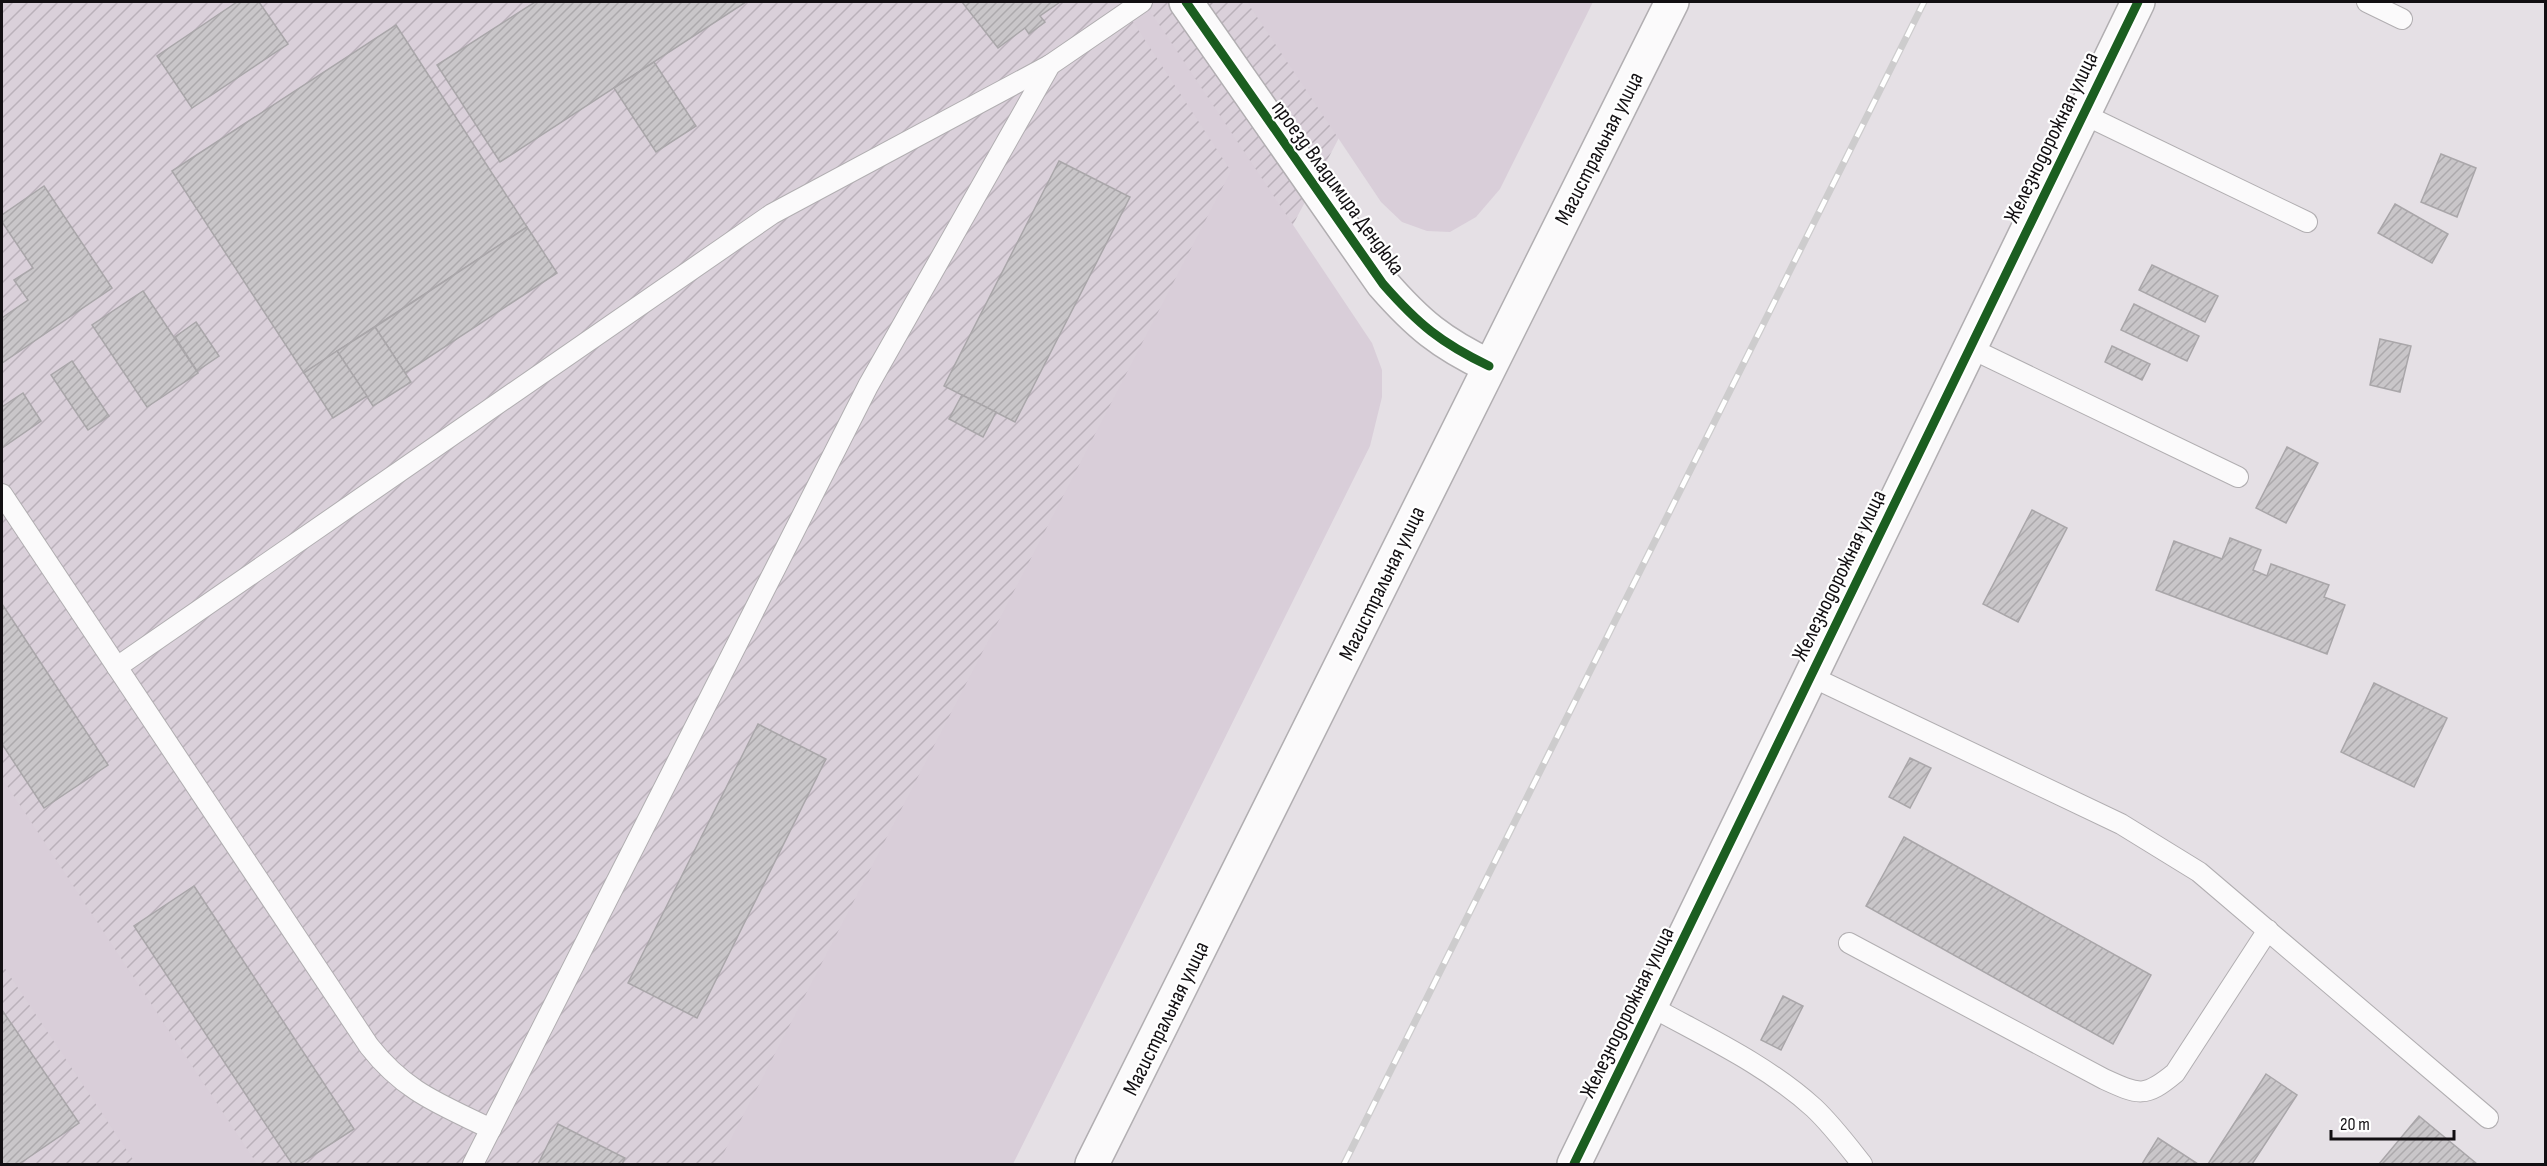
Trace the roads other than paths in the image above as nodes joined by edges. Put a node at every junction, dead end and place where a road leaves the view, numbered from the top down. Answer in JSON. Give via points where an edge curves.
{"nodes":[{"id":1,"x":1142,"y":2,"type":"edge"},
{"id":2,"x":1186,"y":2,"type":"edge"},
{"id":3,"x":1672,"y":2,"type":"edge"},
{"id":4,"x":2138,"y":2,"type":"edge"},
{"id":5,"x":2367,"y":2,"type":"edge"},
{"id":6,"x":2402,"y":19,"type":"dead end"},
{"id":7,"x":1050,"y":65,"type":"junction"},
{"id":8,"x":2083,"y":114,"type":"junction"},
{"id":9,"x":2307,"y":222,"type":"dead end"},
{"id":10,"x":1970,"y":348,"type":"junction"},
{"id":11,"x":1489,"y":366,"type":"junction"},
{"id":12,"x":2238,"y":477,"type":"dead end"},
{"id":13,"x":2,"y":494,"type":"edge"},
{"id":14,"x":117,"y":667,"type":"junction"},
{"id":15,"x":1810,"y":676,"type":"junction"},
{"id":16,"x":2268,"y":930,"type":"junction"},
{"id":17,"x":1849,"y":943,"type":"dead end"},
{"id":18,"x":1650,"y":1006,"type":"junction"},
{"id":19,"x":2488,"y":1118,"type":"dead end"},
{"id":20,"x":491,"y":1129,"type":"junction"},
{"id":21,"x":473,"y":1164,"type":"edge"},
{"id":22,"x":1092,"y":1164,"type":"edge"},
{"id":23,"x":1574,"y":1164,"type":"edge"},
{"id":24,"x":1862,"y":1164,"type":"edge"}],
"edges":[{"from":1,"to":7,"type":"lane"},
{"from":2,"to":11,"type":"street","name":"проезд Владимира Дендюка","via":[[1383,284],[1432,335]]},
{"from":3,"to":11,"type":"street","name":"Магистральная улица"},
{"from":4,"to":8,"type":"street","name":"Железнодорожная улица"},
{"from":5,"to":6,"type":"lane"},
{"from":7,"to":14,"type":"lane","via":[[772,214]]},
{"from":7,"to":20,"type":"lane","via":[[868,386]]},
{"from":8,"to":9,"type":"lane"},
{"from":8,"to":10,"type":"street","name":"Железнодорожная улица"},
{"from":10,"to":12,"type":"lane"},
{"from":10,"to":15,"type":"street","name":"Железнодорожная улица"},
{"from":11,"to":22,"type":"street","name":"Магистральная улица"},
{"from":13,"to":14,"type":"lane"},
{"from":14,"to":20,"type":"lane","via":[[388,1071],[412,1089]]},
{"from":15,"to":16,"type":"lane","via":[[2121,824],[2199,872]]},
{"from":15,"to":18,"type":"street","name":"Железнодорожная улица"},
{"from":16,"to":17,"type":"lane","via":[[2175,1073],[2153,1091],[2130,1091],[2113,1083]]},
{"from":16,"to":19,"type":"lane"},
{"from":18,"to":23,"type":"street","name":"Железнодорожная улица"},
{"from":18,"to":24,"type":"lane","via":[[1791,1089],[1816,1110]]},
{"from":20,"to":21,"type":"lane"}]}
